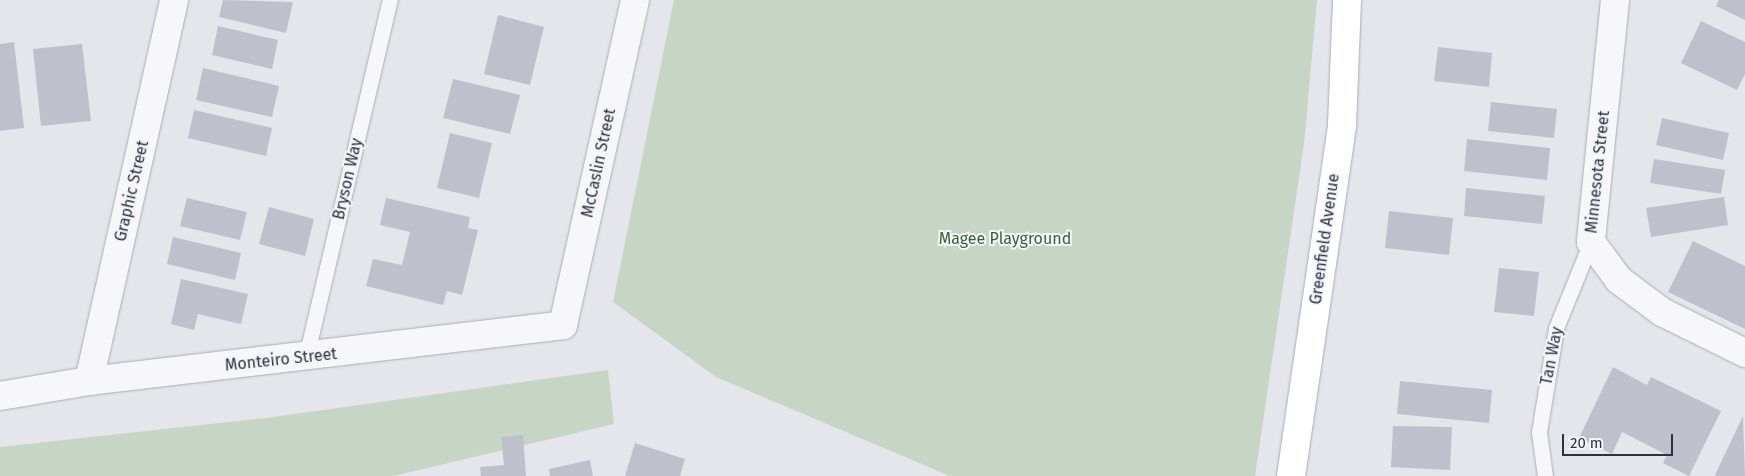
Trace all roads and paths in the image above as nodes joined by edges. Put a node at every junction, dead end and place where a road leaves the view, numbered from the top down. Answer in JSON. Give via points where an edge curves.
{"nodes":[{"id":1,"x":174,"y":0,"type":"edge"},
{"id":2,"x":390,"y":0,"type":"edge"},
{"id":3,"x":635,"y":0,"type":"edge"},
{"id":4,"x":1347,"y":0,"type":"edge"},
{"id":5,"x":1615,"y":0,"type":"edge"},
{"id":6,"x":1592,"y":242,"type":"junction"},
{"id":7,"x":563,"y":326,"type":"joint"},
{"id":8,"x":1745,"y":353,"type":"edge"},
{"id":9,"x":306,"y":357,"type":"junction"},
{"id":10,"x":89,"y":381,"type":"junction"},
{"id":11,"x":0,"y":396,"type":"edge"},
{"id":12,"x":1291,"y":476,"type":"edge"},
{"id":13,"x":1545,"y":476,"type":"edge"}],
"edges":[{"from":1,"to":10,"type":"street","name":"Graphic Street"},
{"from":2,"to":9,"type":"lane","name":"Bryson Way"},
{"from":3,"to":7,"type":"street","name":"McCaslin Street"},
{"from":4,"to":12,"type":"main road","name":"Greenfield Avenue","via":[[1342,125]]},
{"from":5,"to":6,"type":"street","name":"Minnesota Street"},
{"from":6,"to":8,"type":"street","name":"Minnesota Street","via":[[1619,280],[1662,312]]},
{"from":6,"to":13,"type":"lane","name":"Tan Way","via":[[1556,328],[1539,432]]},
{"from":7,"to":9,"type":"street","name":"Monteiro Street"},
{"from":9,"to":10,"type":"street","name":"Monteiro Street"},
{"from":10,"to":11,"type":"street","name":"Monteiro Street"}]}
